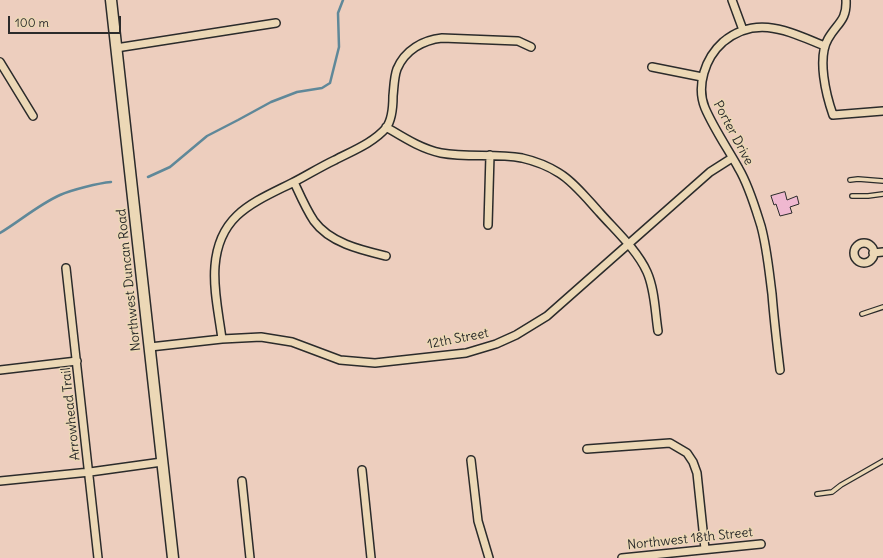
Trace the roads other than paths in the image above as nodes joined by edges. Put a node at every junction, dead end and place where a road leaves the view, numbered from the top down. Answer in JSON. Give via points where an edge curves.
{"nodes":[{"id":1,"x":111,"y":0,"type":"edge"},
{"id":2,"x":732,"y":0,"type":"edge"},
{"id":3,"x":846,"y":0,"type":"edge"},
{"id":4,"x":276,"y":24,"type":"dead end"},
{"id":5,"x":743,"y":30,"type":"junction"},
{"id":6,"x":825,"y":46,"type":"junction"},
{"id":7,"x":531,"y":47,"type":"dead end"},
{"id":8,"x":116,"y":48,"type":"junction"},
{"id":9,"x":0,"y":62,"type":"edge"},
{"id":10,"x":652,"y":67,"type":"dead end"},
{"id":11,"x":702,"y":77,"type":"junction"},
{"id":12,"x":883,"y":110,"type":"edge"},
{"id":13,"x":33,"y":116,"type":"dead end"},
{"id":14,"x":386,"y":127,"type":"junction"},
{"id":15,"x":490,"y":155,"type":"junction"},
{"id":16,"x":732,"y":158,"type":"junction"},
{"id":17,"x":850,"y":180,"type":"dead end"},
{"id":18,"x":883,"y":181,"type":"edge"},
{"id":19,"x":294,"y":182,"type":"junction"},
{"id":20,"x":883,"y":194,"type":"edge"},
{"id":21,"x":852,"y":196,"type":"dead end"},
{"id":22,"x":488,"y":225,"type":"dead end"},
{"id":23,"x":628,"y":245,"type":"junction"},
{"id":24,"x":883,"y":252,"type":"edge"},
{"id":25,"x":873,"y":253,"type":"dead end"},
{"id":26,"x":386,"y":256,"type":"dead end"},
{"id":27,"x":66,"y":268,"type":"dead end"},
{"id":28,"x":883,"y":307,"type":"edge"},
{"id":29,"x":862,"y":314,"type":"dead end"},
{"id":30,"x":658,"y":332,"type":"dead end"},
{"id":31,"x":222,"y":339,"type":"junction"},
{"id":32,"x":150,"y":347,"type":"junction"},
{"id":33,"x":77,"y":361,"type":"junction"},
{"id":34,"x":0,"y":370,"type":"edge"},
{"id":35,"x":780,"y":370,"type":"dead end"},
{"id":36,"x":587,"y":449,"type":"dead end"},
{"id":37,"x":471,"y":460,"type":"dead end"},
{"id":38,"x":883,"y":461,"type":"edge"},
{"id":39,"x":162,"y":462,"type":"junction"},
{"id":40,"x":362,"y":470,"type":"dead end"},
{"id":41,"x":90,"y":472,"type":"junction"},
{"id":42,"x":242,"y":481,"type":"dead end"},
{"id":43,"x":0,"y":482,"type":"edge"},
{"id":44,"x":817,"y":494,"type":"dead end"},
{"id":45,"x":760,"y":544,"type":"dead end"},
{"id":46,"x":705,"y":549,"type":"junction"},
{"id":47,"x":98,"y":558,"type":"edge"},
{"id":48,"x":173,"y":558,"type":"edge"},
{"id":49,"x":250,"y":558,"type":"edge"},
{"id":50,"x":371,"y":558,"type":"edge"},
{"id":51,"x":489,"y":558,"type":"edge"},
{"id":52,"x":622,"y":558,"type":"edge"}],
"edges":[{"from":1,"to":8,"type":"street","name":"Northwest Duncan Road"},
{"from":2,"to":5,"type":"street"},
{"from":3,"to":6,"type":"street","via":[[842,20]]},
{"from":4,"to":8,"type":"street"},
{"from":5,"to":6,"type":"street","name":"Porter Drive","via":[[770,27]]},
{"from":5,"to":11,"type":"street","name":"Porter Drive","via":[[719,46],[706,65]]},
{"from":6,"to":12,"type":"street","via":[[823,66],[833,115]]},
{"from":7,"to":14,"type":"street","via":[[518,41],[442,38],[421,43],[398,68],[394,81],[391,115]]},
{"from":8,"to":32,"type":"street","name":"Northwest Duncan Road"},
{"from":9,"to":13,"type":"street"},
{"from":10,"to":11,"type":"street"},
{"from":11,"to":16,"type":"street","name":"Porter Drive","via":[[705,108]]},
{"from":14,"to":15,"type":"street","via":[[409,141],[440,153]]},
{"from":14,"to":19,"type":"street","via":[[369,142]]},
{"from":15,"to":22,"type":"street"},
{"from":15,"to":23,"type":"street","via":[[533,161],[560,173]]},
{"from":16,"to":23,"type":"street","name":"12th Street","via":[[710,172]]},
{"from":16,"to":35,"type":"street","name":"Porter Drive","via":[[749,192],[765,242]]},
{"from":17,"to":18,"type":"lane"},
{"from":19,"to":26,"type":"street","via":[[314,222],[325,232],[350,246]]},
{"from":19,"to":31,"type":"street","via":[[246,208],[235,217],[221,238],[215,278]]},
{"from":20,"to":21,"type":"lane"},
{"from":23,"to":30,"type":"street","via":[[643,265],[650,281]]},
{"from":23,"to":31,"type":"street","name":"12th Street","via":[[535,324],[500,343],[466,353],[369,363],[340,360],[292,342],[274,339]]},
{"from":24,"to":25,"type":"street"},
{"from":27,"to":33,"type":"street","name":"Arrowhead Trail"},
{"from":28,"to":29,"type":"lane"},
{"from":31,"to":32,"type":"street","name":"12th Street"},
{"from":32,"to":39,"type":"street","name":"Northwest Duncan Road"},
{"from":33,"to":34,"type":"street"},
{"from":33,"to":41,"type":"street","name":"Arrowhead Trail"},
{"from":36,"to":46,"type":"street","via":[[666,443],[687,453],[697,473]]},
{"from":37,"to":51,"type":"street","via":[[478,521]]},
{"from":38,"to":44,"type":"lane","via":[[841,484],[832,492]]},
{"from":39,"to":41,"type":"street"},
{"from":39,"to":48,"type":"street","name":"Northwest Duncan Road"},
{"from":40,"to":50,"type":"street"},
{"from":41,"to":43,"type":"street"},
{"from":41,"to":47,"type":"street","name":"Arrowhead Trail"},
{"from":42,"to":49,"type":"street"},
{"from":45,"to":46,"type":"street","name":"Northwest 18th Street"},
{"from":46,"to":52,"type":"street","name":"Northwest 18th Street"}]}
